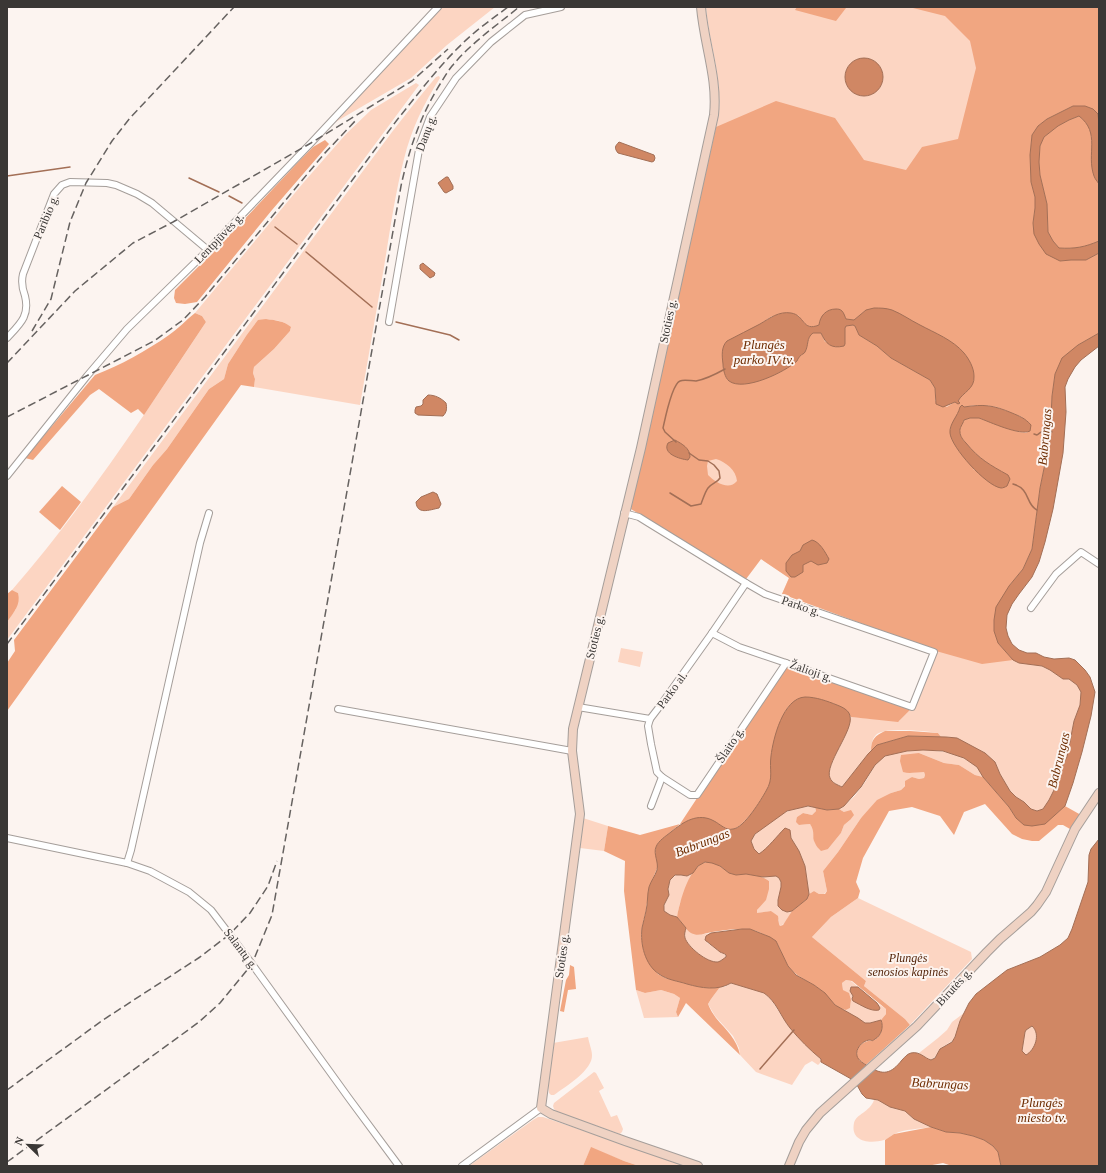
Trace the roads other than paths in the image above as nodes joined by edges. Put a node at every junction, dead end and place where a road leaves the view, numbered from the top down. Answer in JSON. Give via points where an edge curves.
{"nodes":[{"id":1,"x":438,"y":7,"type":"edge"},
{"id":2,"x":561,"y":7,"type":"edge"},
{"id":3,"x":701,"y":7,"type":"edge"},
{"id":4,"x":208,"y":250,"type":"junction"},
{"id":5,"x":389,"y":322,"type":"dead end"},
{"id":6,"x":7,"y":338,"type":"edge"},
{"id":7,"x":7,"y":476,"type":"edge"},
{"id":8,"x":209,"y":513,"type":"dead end"},
{"id":9,"x":624,"y":513,"type":"junction"},
{"id":10,"x":1099,"y":564,"type":"edge"},
{"id":11,"x":746,"y":583,"type":"junction"},
{"id":12,"x":1031,"y":608,"type":"dead end"},
{"id":13,"x":712,"y":633,"type":"junction"},
{"id":14,"x":786,"y":663,"type":"junction"},
{"id":15,"x":578,"y":707,"type":"junction"},
{"id":16,"x":912,"y":707,"type":"joint"},
{"id":17,"x":338,"y":709,"type":"dead end"},
{"id":18,"x":650,"y":719,"type":"junction"},
{"id":19,"x":572,"y":752,"type":"junction"},
{"id":20,"x":662,"y":777,"type":"junction"},
{"id":21,"x":1099,"y":793,"type":"edge"},
{"id":22,"x":650,"y":806,"type":"dead end"},
{"id":23,"x":7,"y":838,"type":"edge"},
{"id":24,"x":126,"y":863,"type":"junction"},
{"id":25,"x":541,"y":1108,"type":"junction"},
{"id":26,"x":399,"y":1166,"type":"edge"},
{"id":27,"x":462,"y":1166,"type":"edge"},
{"id":28,"x":698,"y":1166,"type":"edge"},
{"id":29,"x":789,"y":1166,"type":"edge"}],
"edges":[{"from":1,"to":4,"type":"street","name":"Lentpjūvės g."},
{"from":2,"to":5,"type":"street","name":"Danų g.","via":[[525,15],[491,42],[456,78],[430,117],[420,144]]},
{"from":3,"to":9,"type":"main road","name":"Stoties g.","via":[[714,85],[714,115],[641,448]]},
{"from":4,"to":6,"type":"street","name":"Paribio g.","via":[[138,194],[107,183],[70,182],[62,185],[54,194],[23,274],[21,282],[26,311],[22,322]]},
{"from":4,"to":7,"type":"street","name":"Lentpjūvės g.","via":[[127,329]]},
{"from":8,"to":24,"type":"street","via":[[200,543],[132,847]]},
{"from":9,"to":11,"type":"street","name":"Parko g.","via":[[639,517]]},
{"from":9,"to":15,"type":"main road","name":"Stoties g."},
{"from":10,"to":12,"type":"street","via":[[1081,552],[1056,574]]},
{"from":11,"to":13,"type":"street","name":"Parko al."},
{"from":11,"to":16,"type":"street","name":"Parko g.","via":[[765,594],[934,652]]},
{"from":13,"to":14,"type":"street","name":"Žalioji g.","via":[[739,647]]},
{"from":13,"to":18,"type":"street","name":"Parko al."},
{"from":14,"to":16,"type":"street","name":"Žalioji g."},
{"from":14,"to":20,"type":"street","name":"Šlaito g.","via":[[697,795],[690,795]]},
{"from":15,"to":18,"type":"street"},
{"from":15,"to":19,"type":"main road","name":"Stoties g.","via":[[573,729]]},
{"from":17,"to":19,"type":"street"},
{"from":18,"to":20,"type":"street","name":"Parko al.","via":[[648,726],[651,744],[657,772]]},
{"from":19,"to":25,"type":"main road","name":"Stoties g.","via":[[580,814]]},
{"from":20,"to":22,"type":"street"},
{"from":21,"to":29,"type":"main road","name":"Birutės g.","via":[[1075,829],[1046,892],[1037,905],[987,952],[917,1026],[820,1113],[806,1130]]},
{"from":23,"to":24,"type":"street","name":"Salantų g."},
{"from":24,"to":26,"type":"street","name":"Salantų g.","via":[[150,871],[189,892],[211,910]]},
{"from":25,"to":27,"type":"street"},
{"from":25,"to":28,"type":"main road","via":[[551,1114]]}]}
